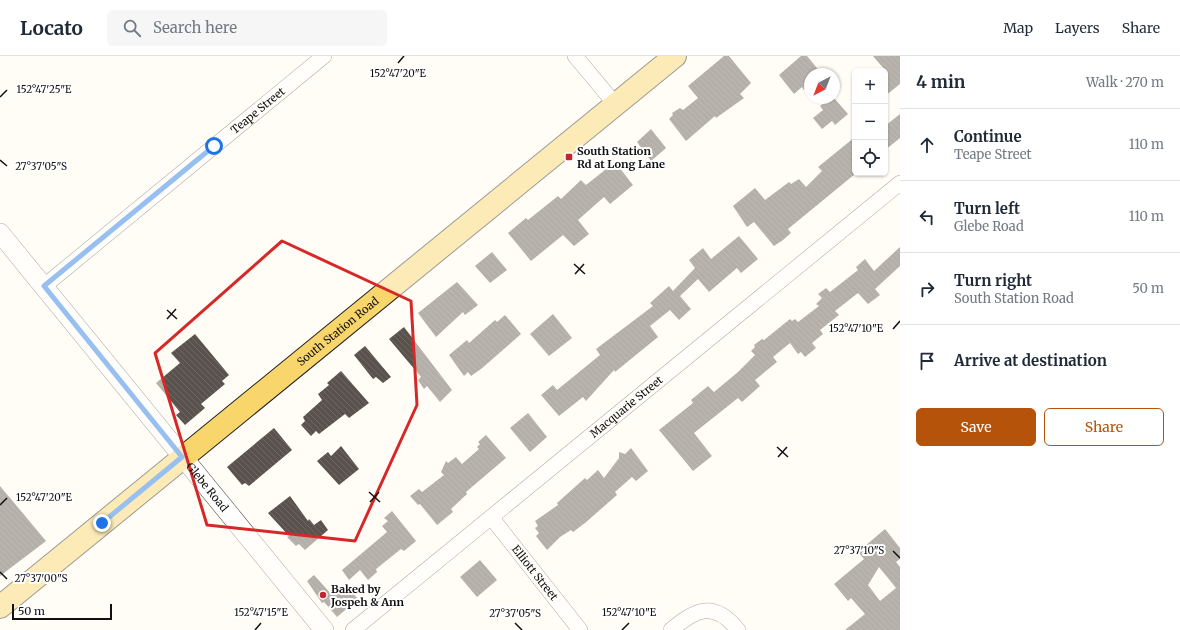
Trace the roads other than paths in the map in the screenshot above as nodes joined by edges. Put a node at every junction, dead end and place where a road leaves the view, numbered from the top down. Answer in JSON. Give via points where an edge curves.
{"nodes":[{"id":1,"x":324,"y":56,"type":"edge"},
{"id":2,"x":575,"y":56,"type":"edge"},
{"id":3,"x":675,"y":56,"type":"edge"},
{"id":4,"x":615,"y":104,"type":"junction"},
{"id":5,"x":900,"y":183,"type":"edge"},
{"id":6,"x":0,"y":233,"type":"edge"},
{"id":7,"x":44,"y":286,"type":"junction"},
{"id":8,"x":182,"y":457,"type":"junction"},
{"id":9,"x":490,"y":516,"type":"junction"},
{"id":10,"x":0,"y":607,"type":"edge"},
{"id":11,"x":324,"y":630,"type":"edge"},
{"id":12,"x":353,"y":630,"type":"edge"},
{"id":13,"x":580,"y":630,"type":"edge"},
{"id":14,"x":671,"y":630,"type":"edge"},
{"id":15,"x":738,"y":630,"type":"edge"}],
"edges":[{"from":1,"to":7,"type":"street","name":"Teape Street"},
{"from":2,"to":4,"type":"street"},
{"from":3,"to":4,"type":"main road","name":"South Station Road"},
{"from":4,"to":8,"type":"main road","name":"South Station Road"},
{"from":5,"to":9,"type":"street","name":"Macquarie Street"},
{"from":6,"to":7,"type":"street","name":"Glebe Road"},
{"from":7,"to":8,"type":"street","name":"Glebe Road"},
{"from":8,"to":10,"type":"main road","name":"South Station Road"},
{"from":8,"to":11,"type":"street","name":"Glebe Road"},
{"from":9,"to":12,"type":"street","name":"Macquarie Street"},
{"from":9,"to":13,"type":"street","name":"Elliott Street"},
{"from":14,"to":15,"type":"street","via":[[689,615],[706,611],[720,613]]}]}
